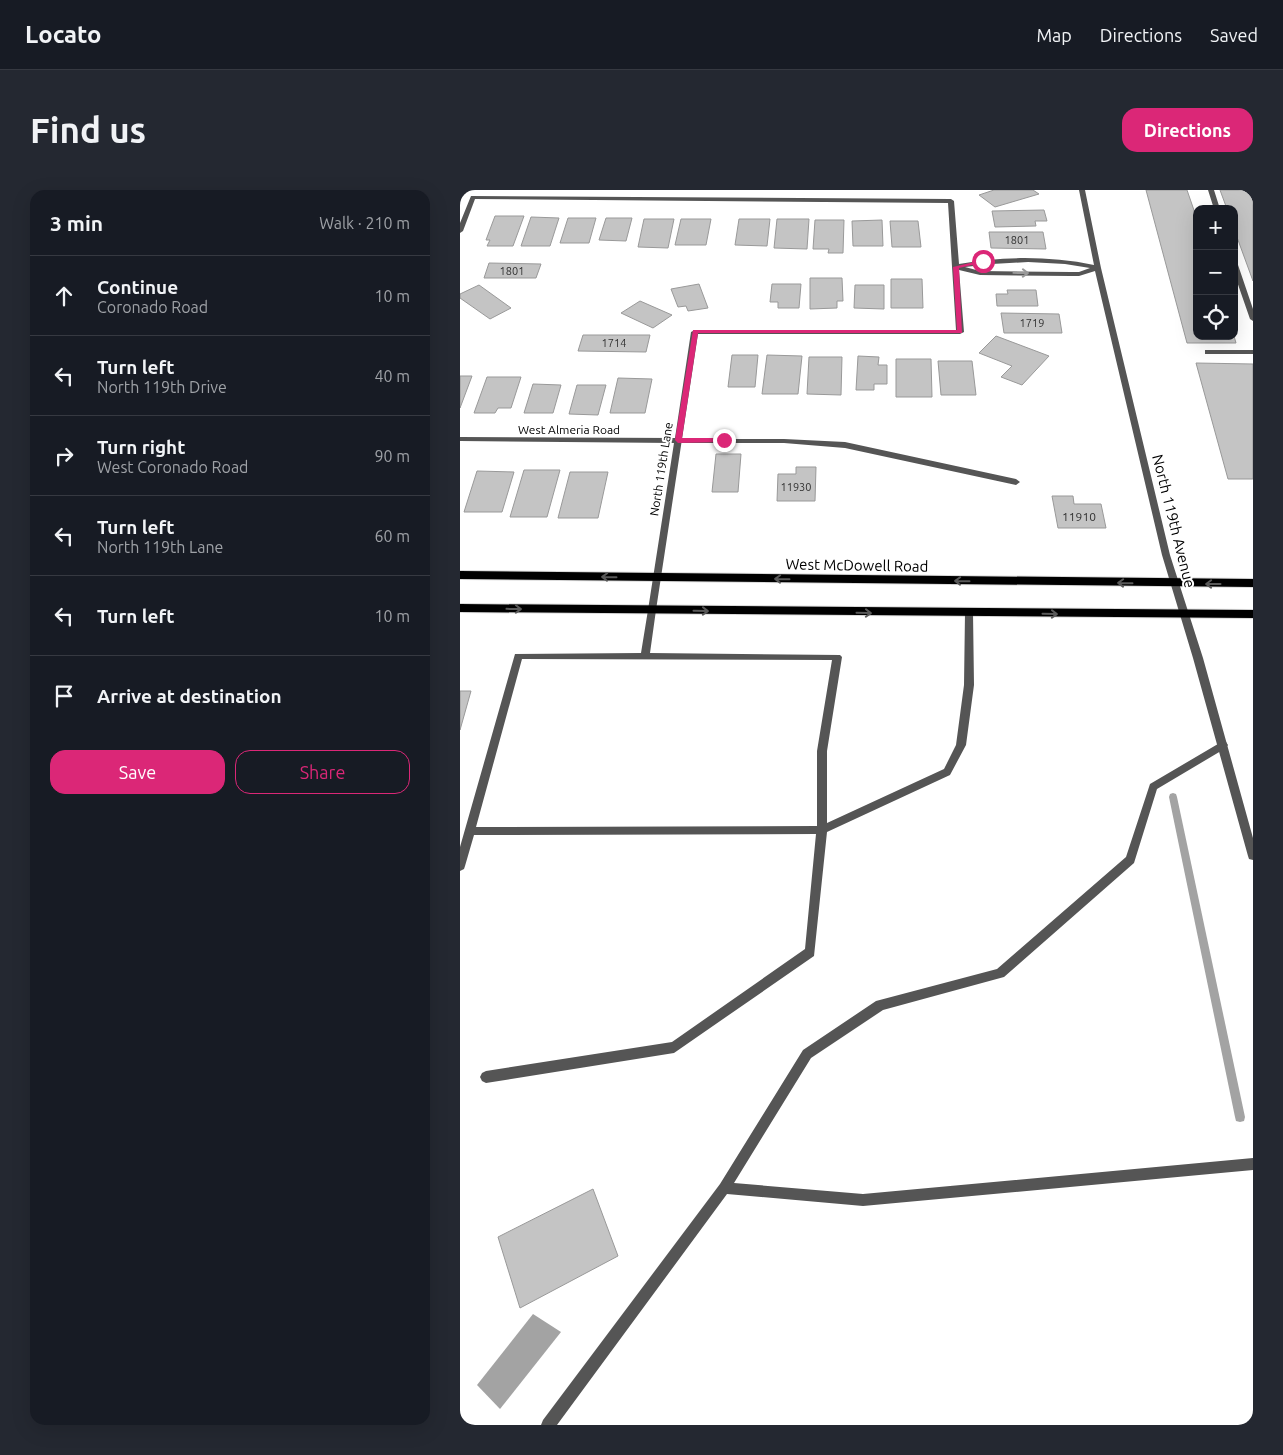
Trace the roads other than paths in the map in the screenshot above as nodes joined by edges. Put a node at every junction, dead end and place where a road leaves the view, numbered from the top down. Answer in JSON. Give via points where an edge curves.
{"nodes":[{"id":1,"x":1082,"y":190,"type":"edge"},
{"id":2,"x":1211,"y":190,"type":"edge"},
{"id":3,"x":1216,"y":205,"type":"edge"},
{"id":4,"x":460,"y":231,"type":"edge"},
{"id":5,"x":956,"y":267,"type":"junction"},
{"id":6,"x":1098,"y":268,"type":"junction"},
{"id":7,"x":1238,"y":274,"type":"edge"},
{"id":8,"x":1253,"y":319,"type":"edge"},
{"id":9,"x":1208,"y":352,"type":"dead end"},
{"id":10,"x":1253,"y":352,"type":"edge"},
{"id":11,"x":460,"y":439,"type":"edge"},
{"id":12,"x":678,"y":440,"type":"junction"},
{"id":13,"x":1016,"y":482,"type":"dead end"},
{"id":14,"x":460,"y":575,"type":"edge"},
{"id":15,"x":657,"y":578,"type":"junction"},
{"id":16,"x":1173,"y":584,"type":"junction"},
{"id":17,"x":1253,"y":584,"type":"edge"},
{"id":18,"x":460,"y":608,"type":"edge"},
{"id":19,"x":652,"y":610,"type":"junction"},
{"id":20,"x":969,"y":613,"type":"junction"},
{"id":21,"x":1253,"y":614,"type":"edge"},
{"id":22,"x":1185,"y":615,"type":"junction"},
{"id":23,"x":645,"y":655,"type":"junction"},
{"id":24,"x":1223,"y":745,"type":"junction"},
{"id":25,"x":822,"y":830,"type":"junction"},
{"id":26,"x":471,"y":831,"type":"junction"},
{"id":27,"x":1253,"y":856,"type":"edge"},
{"id":28,"x":460,"y":866,"type":"edge"},
{"id":29,"x":486,"y":1077,"type":"dead end"},
{"id":30,"x":1253,"y":1164,"type":"edge"},
{"id":31,"x":724,"y":1188,"type":"junction"},
{"id":32,"x":548,"y":1425,"type":"edge"}],
"edges":[{"from":1,"to":6,"type":"street","name":"North 119th Avenue"},
{"from":2,"to":3,"type":"street"},
{"from":4,"to":5,"type":"street","via":[[473,197],[951,201]]},
{"from":5,"to":6,"type":"street","via":[[983,261],[1075,262]]},
{"from":5,"to":6,"type":"street","one_way":true,"via":[[980,273],[1071,274]]},
{"from":5,"to":12,"type":"street","name":"North 119th Lane","via":[[960,332],[695,332]]},
{"from":6,"to":16,"type":"street","name":"North 119th Avenue"},
{"from":7,"to":8,"type":"street"},
{"from":9,"to":10,"type":"street"},
{"from":11,"to":12,"type":"street","name":"West Almeria Road"},
{"from":12,"to":13,"type":"street","name":"West Almeria Road","via":[[844,445]]},
{"from":12,"to":15,"type":"street","name":"North 119th Lane"},
{"from":15,"to":14,"type":"main road","name":"West McDowell Road","one_way":true},
{"from":16,"to":15,"type":"main road","name":"West McDowell Road","one_way":true},
{"from":15,"to":19,"type":"street","name":"North 119th Lane"},
{"from":17,"to":16,"type":"main road","name":"West McDowell Road","one_way":true},
{"from":16,"to":22,"type":"street","name":"North 119th Avenue"},
{"from":18,"to":19,"type":"main road","one_way":true},
{"from":19,"to":20,"type":"main road","one_way":true},
{"from":19,"to":23,"type":"street","name":"North 119th Lane"},
{"from":20,"to":22,"type":"main road","one_way":true},
{"from":20,"to":25,"type":"street","via":[[969,685],[961,745],[947,772]]},
{"from":21,"to":22,"type":"main road"},
{"from":22,"to":24,"type":"street","name":"North 119th Avenue"},
{"from":23,"to":25,"type":"street","via":[[837,657],[822,750]]},
{"from":23,"to":26,"type":"street","via":[[518,656]]},
{"from":24,"to":27,"type":"street","name":"North 119th Avenue"},
{"from":24,"to":31,"type":"street","via":[[1153,787],[1130,860],[1000,973],[880,1005],[807,1054]]},
{"from":25,"to":26,"type":"street"},
{"from":25,"to":29,"type":"street","via":[[810,952],[674,1047]]},
{"from":26,"to":28,"type":"street"},
{"from":30,"to":31,"type":"street","via":[[863,1200]]},
{"from":31,"to":32,"type":"street"}]}
